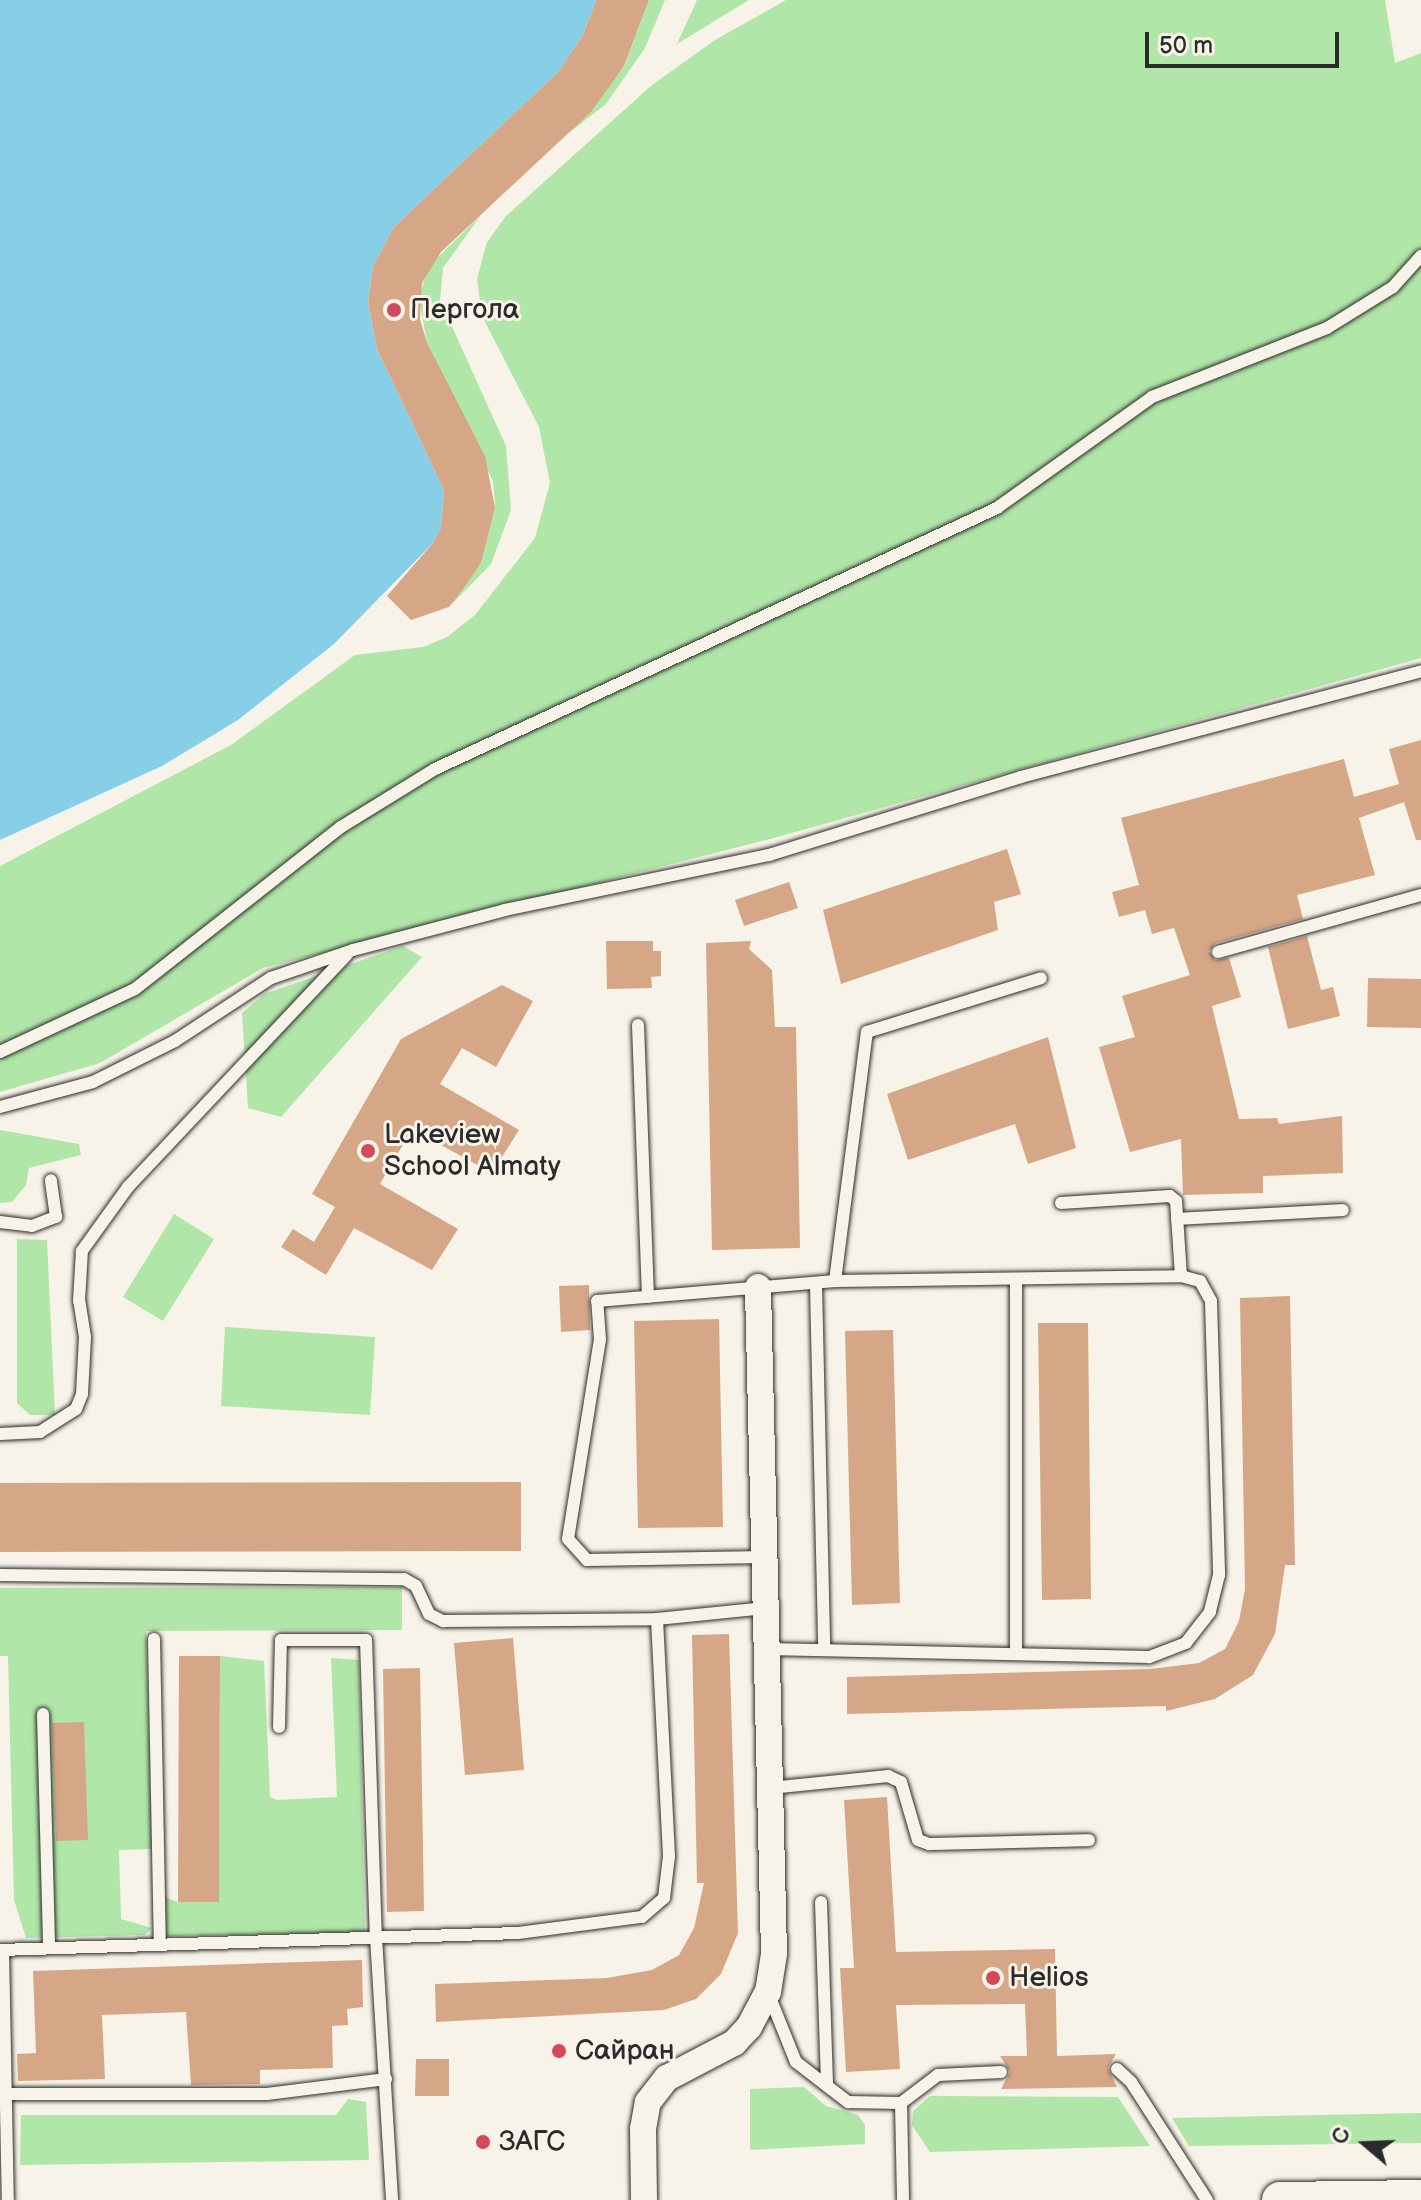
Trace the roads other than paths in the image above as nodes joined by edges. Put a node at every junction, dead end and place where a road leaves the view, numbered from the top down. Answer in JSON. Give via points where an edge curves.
{"nodes":[{"id":1,"x":1421,"y":256,"type":"edge"},
{"id":2,"x":1421,"y":671,"type":"edge"},
{"id":3,"x":1421,"y":895,"type":"edge"},
{"id":4,"x":353,"y":950,"type":"junction"},
{"id":5,"x":1218,"y":952,"type":"dead end"},
{"id":6,"x":1041,"y":978,"type":"dead end"},
{"id":7,"x":638,"y":1025,"type":"dead end"},
{"id":8,"x":0,"y":1052,"type":"edge"},
{"id":9,"x":0,"y":1107,"type":"edge"},
{"id":10,"x":51,"y":1180,"type":"dead end"},
{"id":11,"x":1061,"y":1203,"type":"dead end"},
{"id":12,"x":1343,"y":1210,"type":"dead end"},
{"id":13,"x":1177,"y":1219,"type":"junction"},
{"id":14,"x":0,"y":1222,"type":"edge"},
{"id":15,"x":1181,"y":1276,"type":"junction"},
{"id":16,"x":835,"y":1281,"type":"junction"},
{"id":17,"x":1016,"y":1282,"type":"junction"},
{"id":18,"x":816,"y":1286,"type":"junction"},
{"id":19,"x":758,"y":1287,"type":"junction"},
{"id":20,"x":648,"y":1297,"type":"junction"},
{"id":21,"x":0,"y":1434,"type":"edge"},
{"id":22,"x":764,"y":1557,"type":"junction"},
{"id":23,"x":0,"y":1575,"type":"edge"},
{"id":24,"x":765,"y":1608,"type":"junction"},
{"id":25,"x":657,"y":1619,"type":"junction"},
{"id":26,"x":154,"y":1639,"type":"dead end"},
{"id":27,"x":766,"y":1649,"type":"junction"},
{"id":28,"x":824,"y":1650,"type":"junction"},
{"id":29,"x":1016,"y":1654,"type":"junction"},
{"id":30,"x":43,"y":1714,"type":"dead end"},
{"id":31,"x":279,"y":1727,"type":"dead end"},
{"id":32,"x":770,"y":1788,"type":"junction"},
{"id":33,"x":1089,"y":1840,"type":"dead end"},
{"id":34,"x":821,"y":1902,"type":"dead end"},
{"id":35,"x":376,"y":1937,"type":"junction"},
{"id":36,"x":160,"y":1944,"type":"junction"},
{"id":37,"x":49,"y":1948,"type":"junction"},
{"id":38,"x":2,"y":1950,"type":"edge"},
{"id":39,"x":768,"y":1992,"type":"junction"},
{"id":40,"x":1117,"y":2069,"type":"dead end"},
{"id":41,"x":1001,"y":2072,"type":"dead end"},
{"id":42,"x":386,"y":2079,"type":"junction"},
{"id":43,"x":827,"y":2086,"type":"junction"},
{"id":44,"x":6,"y":2094,"type":"junction"},
{"id":45,"x":901,"y":2103,"type":"junction"},
{"id":46,"x":1421,"y":2198,"type":"edge"},
{"id":47,"x":8,"y":2200,"type":"edge"},
{"id":48,"x":392,"y":2200,"type":"edge"},
{"id":49,"x":644,"y":2200,"type":"edge"},
{"id":50,"x":903,"y":2200,"type":"edge"},
{"id":51,"x":1207,"y":2200,"type":"edge"},
{"id":52,"x":1280,"y":2200,"type":"edge"}],
"edges":[{"from":1,"to":8,"type":"lane","via":[[1393,287],[1327,328],[1152,397],[997,508],[435,769],[341,827],[135,989]]},
{"from":2,"to":4,"type":"lane","via":[[1021,777],[769,855],[505,910]]},
{"from":3,"to":5,"type":"lane"},
{"from":4,"to":9,"type":"lane","via":[[271,978],[175,1041],[93,1082]]},
{"from":4,"to":21,"type":"lane","via":[[300,1000],[139,1176],[82,1251],[79,1301],[85,1337],[82,1394],[76,1409],[40,1432]]},
{"from":6,"to":16,"type":"lane","via":[[867,1032]]},
{"from":7,"to":20,"type":"lane"},
{"from":10,"to":14,"type":"lane","via":[[56,1217],[32,1226]]},
{"from":11,"to":13,"type":"lane","via":[[1170,1196],[1176,1201]]},
{"from":12,"to":13,"type":"lane"},
{"from":13,"to":15,"type":"lane"},
{"from":15,"to":17,"type":"lane"},
{"from":15,"to":29,"type":"lane","via":[[1200,1281],[1211,1301],[1219,1575],[1210,1612],[1186,1643],[1149,1657]]},
{"from":16,"to":17,"type":"lane"},
{"from":16,"to":18,"type":"lane"},
{"from":17,"to":29,"type":"lane"},
{"from":18,"to":19,"type":"lane"},
{"from":18,"to":28,"type":"lane"},
{"from":19,"to":20,"type":"lane"},
{"from":19,"to":22,"type":"street"},
{"from":20,"to":22,"type":"lane","via":[[597,1301],[600,1340],[568,1539],[587,1560]]},
{"from":22,"to":24,"type":"street"},
{"from":23,"to":25,"type":"lane","via":[[404,1579],[416,1586],[429,1614],[443,1621]]},
{"from":24,"to":25,"type":"lane"},
{"from":24,"to":27,"type":"street"},
{"from":25,"to":35,"type":"lane","via":[[669,1856],[664,1898],[642,1917],[518,1933]]},
{"from":26,"to":36,"type":"lane"},
{"from":27,"to":28,"type":"lane"},
{"from":27,"to":32,"type":"street"},
{"from":28,"to":29,"type":"lane"},
{"from":30,"to":37,"type":"lane"},
{"from":31,"to":35,"type":"lane","via":[[281,1640],[366,1640]]},
{"from":32,"to":33,"type":"lane","via":[[888,1776],[901,1782],[918,1840],[929,1844]]},
{"from":32,"to":39,"type":"street","via":[[774,1953]]},
{"from":34,"to":43,"type":"lane"},
{"from":35,"to":36,"type":"lane"},
{"from":35,"to":42,"type":"lane"},
{"from":36,"to":37,"type":"lane"},
{"from":37,"to":38,"type":"lane"},
{"from":38,"to":44,"type":"lane"},
{"from":39,"to":43,"type":"lane","via":[[796,2062]]},
{"from":39,"to":49,"type":"street","via":[[734,2043],[667,2078],[648,2102]]},
{"from":40,"to":51,"type":"lane","via":[[1131,2082]]},
{"from":41,"to":45,"type":"lane","via":[[938,2075]]},
{"from":42,"to":44,"type":"lane","via":[[267,2094]]},
{"from":42,"to":48,"type":"lane"},
{"from":43,"to":45,"type":"lane","via":[[848,2102]]},
{"from":44,"to":47,"type":"lane"},
{"from":45,"to":50,"type":"lane"},
{"from":46,"to":52,"type":"main road"}]}
